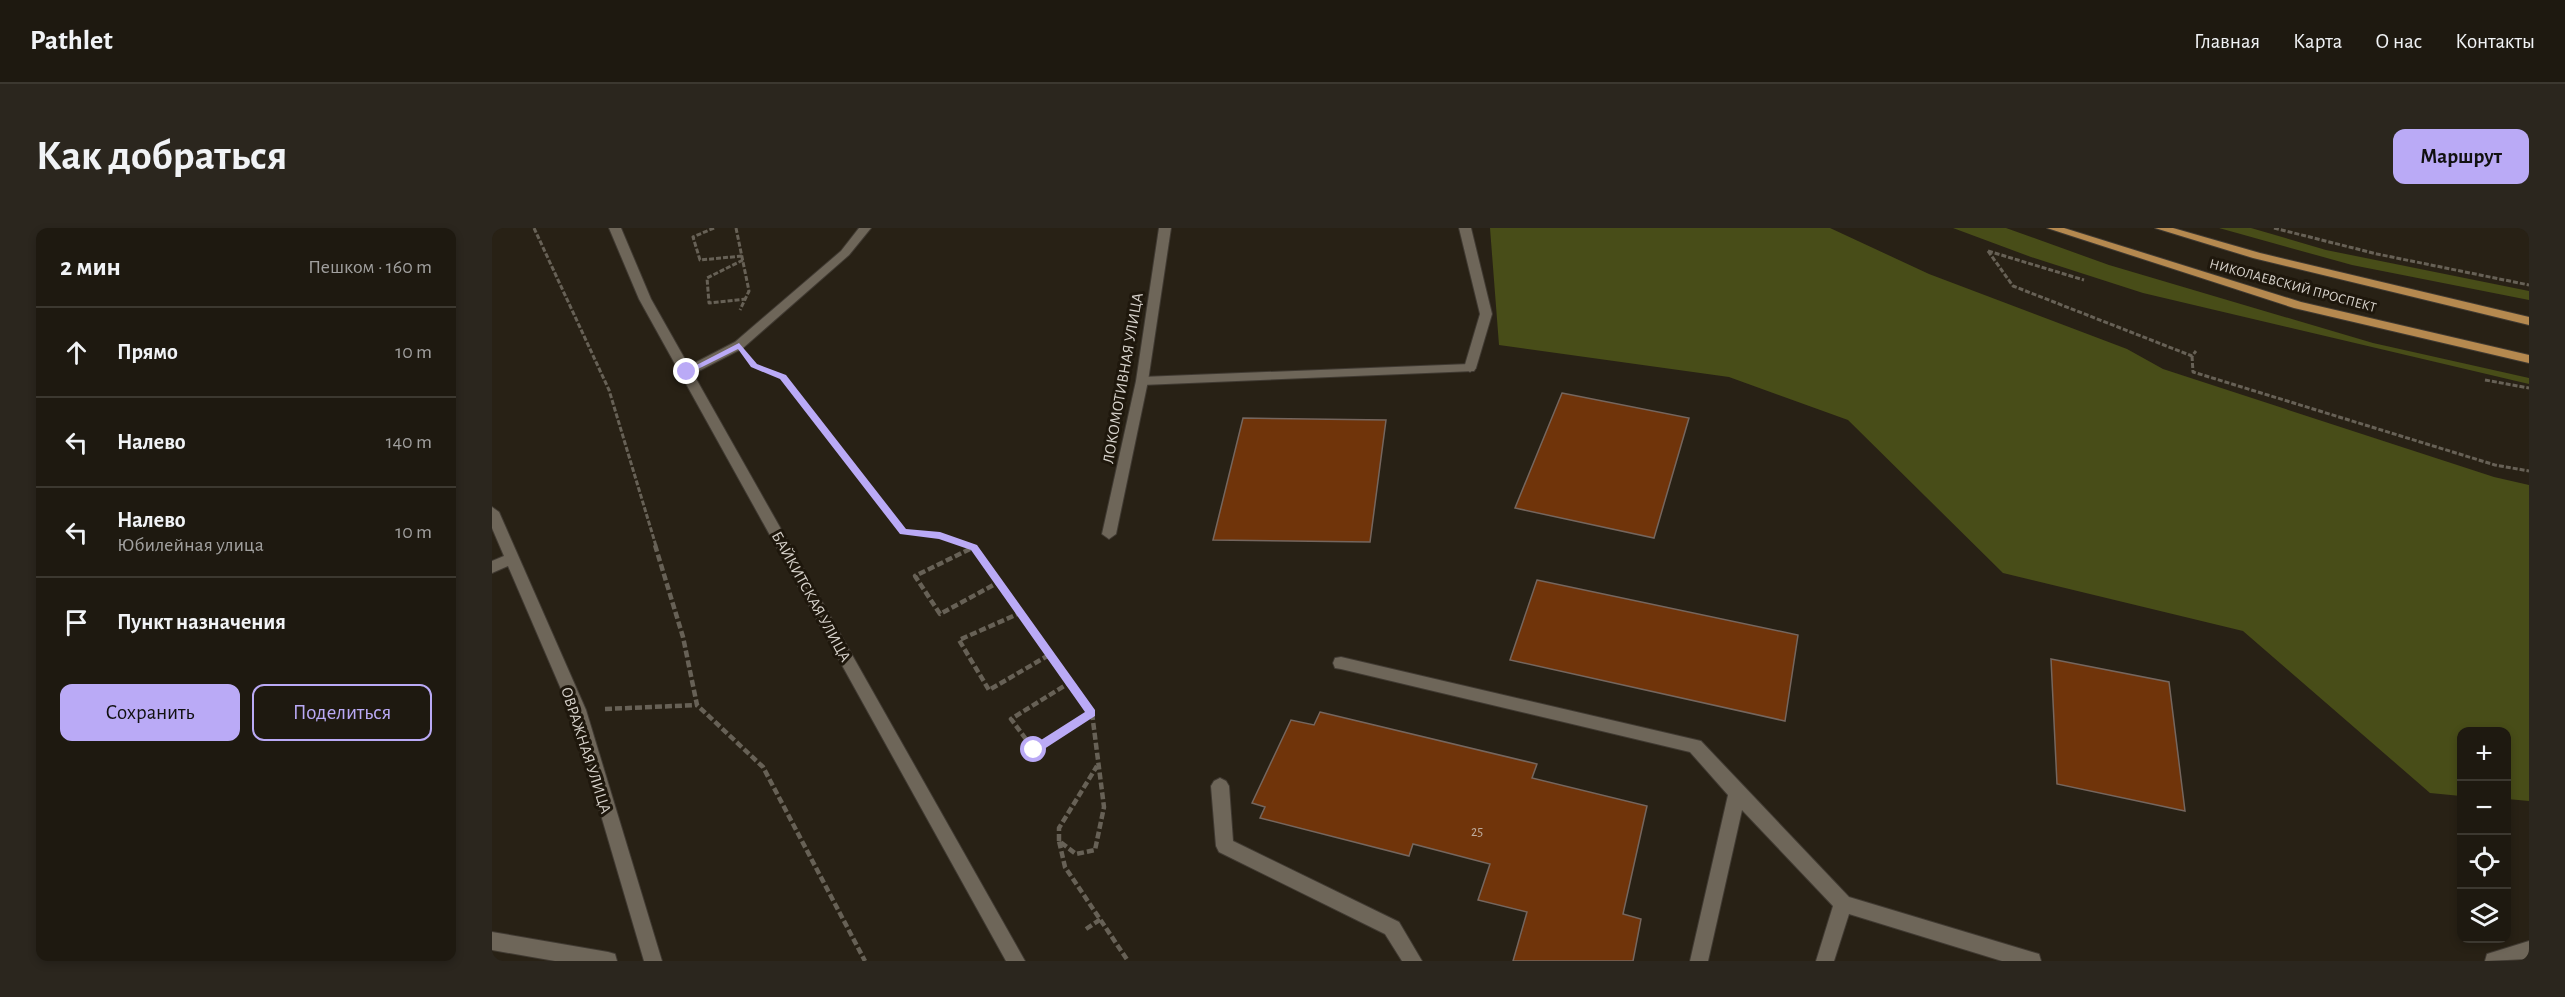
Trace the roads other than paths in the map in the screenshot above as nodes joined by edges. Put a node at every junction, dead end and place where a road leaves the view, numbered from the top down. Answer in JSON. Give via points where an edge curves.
{"nodes":[{"id":1,"x":615,"y":228,"type":"edge"},
{"id":2,"x":865,"y":228,"type":"edge"},
{"id":3,"x":1165,"y":228,"type":"edge"},
{"id":4,"x":1465,"y":228,"type":"edge"},
{"id":5,"x":2054,"y":228,"type":"edge"},
{"id":6,"x":2161,"y":228,"type":"edge"},
{"id":7,"x":2528,"y":321,"type":"edge"},
{"id":8,"x":2529,"y":358,"type":"edge"},
{"id":9,"x":687,"y":372,"type":"junction"},
{"id":10,"x":1142,"y":381,"type":"junction"},
{"id":11,"x":492,"y":512,"type":"edge"},
{"id":12,"x":1108,"y":534,"type":"dead end"},
{"id":13,"x":510,"y":559,"type":"junction"},
{"id":14,"x":492,"y":567,"type":"edge"},
{"id":15,"x":1341,"y":663,"type":"dead end"},
{"id":16,"x":1220,"y":786,"type":"dead end"},
{"id":17,"x":1737,"y":793,"type":"junction"},
{"id":18,"x":1843,"y":904,"type":"junction"},
{"id":19,"x":492,"y":941,"type":"edge"},
{"id":20,"x":2529,"y":950,"type":"edge"},
{"id":21,"x":608,"y":961,"type":"edge"},
{"id":22,"x":653,"y":961,"type":"edge"},
{"id":23,"x":1016,"y":961,"type":"edge"},
{"id":24,"x":1413,"y":961,"type":"edge"},
{"id":25,"x":1700,"y":961,"type":"edge"},
{"id":26,"x":1825,"y":961,"type":"edge"},
{"id":27,"x":2032,"y":961,"type":"edge"},
{"id":28,"x":2494,"y":961,"type":"edge"}],
"edges":[{"from":1,"to":9,"type":"street","name":"БАЙКИТСКАЯ УЛИЦА","via":[[645,299]]},
{"from":2,"to":9,"type":"street","via":[[845,253],[739,345]]},
{"from":3,"to":10,"type":"street","name":"ЛОКОМОТИВНАЯ УЛИЦА"},
{"from":4,"to":10,"type":"street","via":[[1486,314],[1470,369]]},
{"from":5,"to":8,"type":"main road","name":"НИКОЛАЕВСКИЙ ПРОСПЕКТ","via":[[2298,304]]},
{"from":6,"to":7,"type":"main road","name":"НИКОЛАЕВСКИЙ ПРОСПЕКТ","via":[[2268,259]]},
{"from":9,"to":23,"type":"street","name":"БАЙКИТСКАЯ УЛИЦА"},
{"from":10,"to":12,"type":"street","name":"ЛОКОМОТИВНАЯ УЛИЦА"},
{"from":11,"to":13,"type":"street","name":"ОВРАЖНАЯ УЛИЦА"},
{"from":13,"to":14,"type":"street"},
{"from":13,"to":22,"type":"street","name":"ОВРАЖНАЯ УЛИЦА","via":[[578,710]]},
{"from":15,"to":17,"type":"street","via":[[1695,746]]},
{"from":16,"to":24,"type":"street","via":[[1225,846],[1392,928]]},
{"from":17,"to":18,"type":"street"},
{"from":17,"to":25,"type":"street"},
{"from":18,"to":26,"type":"street"},
{"from":18,"to":27,"type":"street"},
{"from":19,"to":21,"type":"street"},
{"from":20,"to":28,"type":"street"}]}
